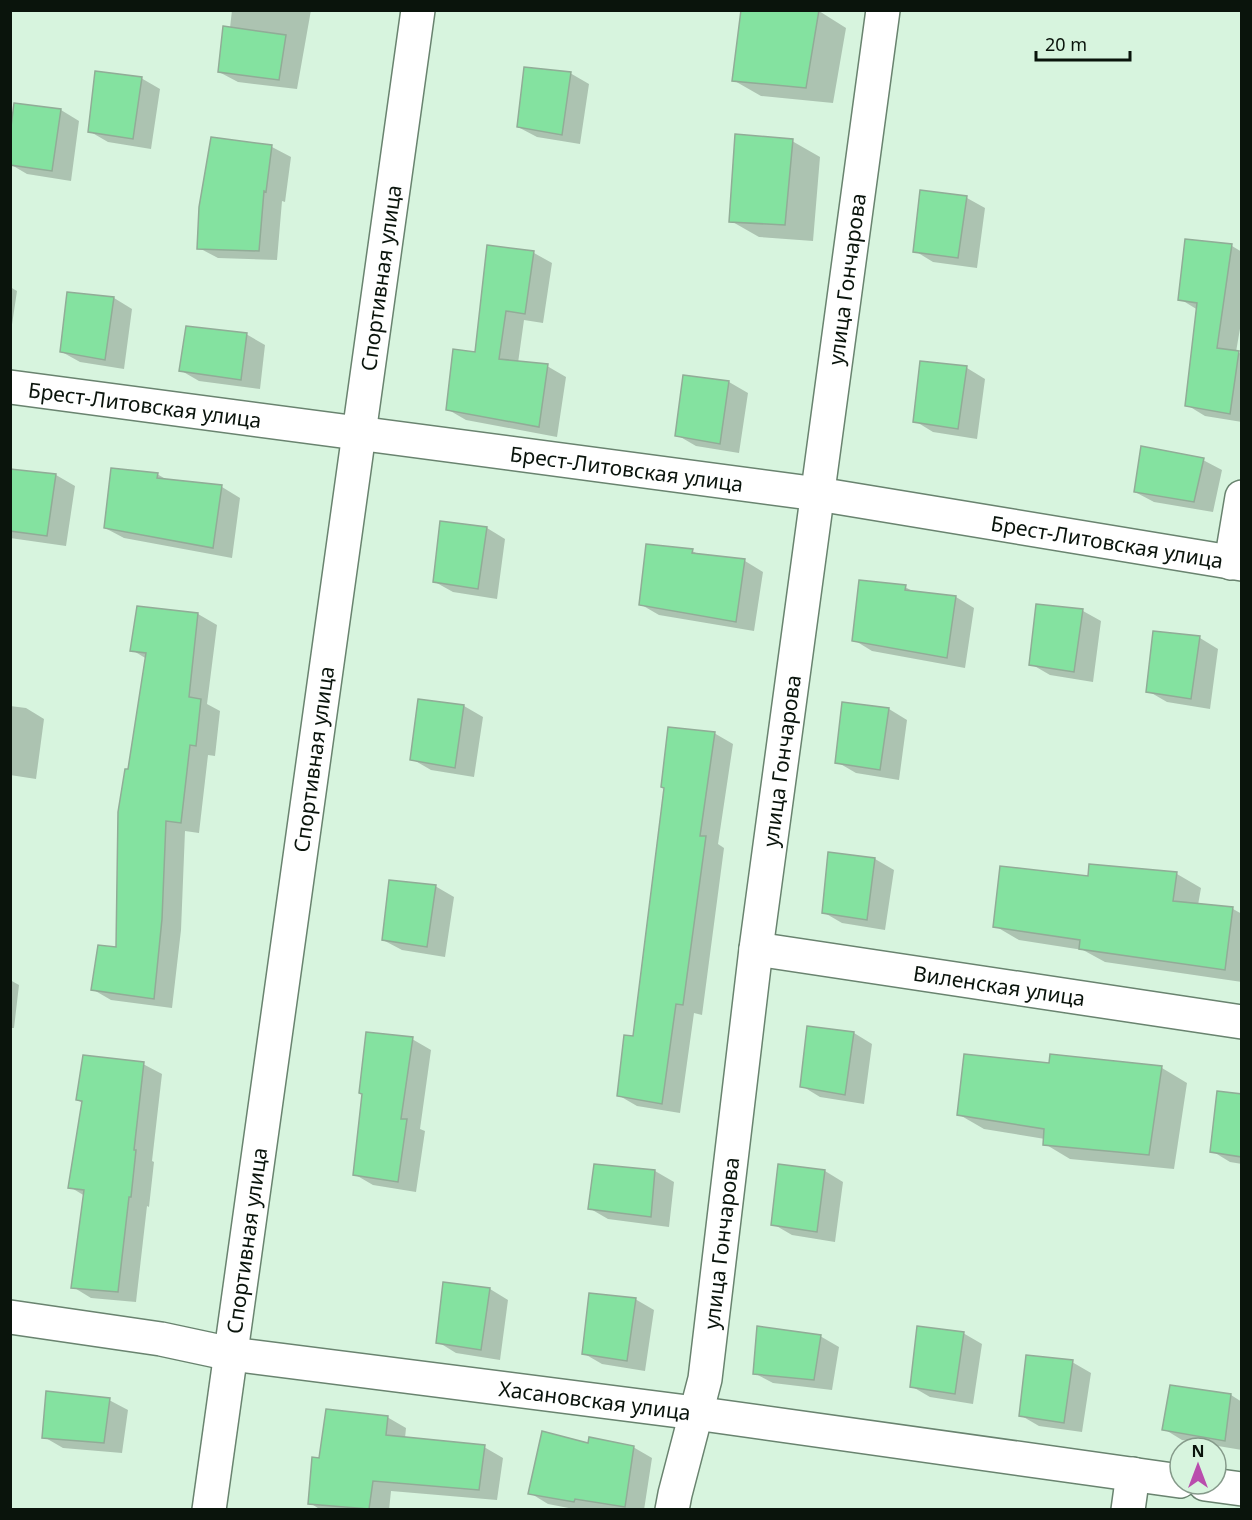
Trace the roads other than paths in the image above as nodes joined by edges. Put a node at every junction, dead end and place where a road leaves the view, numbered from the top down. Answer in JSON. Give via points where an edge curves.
{"nodes":[{"id":1,"x":418,"y":10,"type":"edge"},
{"id":2,"x":883,"y":10,"type":"edge"},
{"id":3,"x":10,"y":387,"type":"edge"},
{"id":4,"x":359,"y":434,"type":"junction"},
{"id":5,"x":818,"y":494,"type":"junction"},
{"id":6,"x":1242,"y":497,"type":"edge"},
{"id":7,"x":1237,"y":564,"type":"edge"},
{"id":8,"x":756,"y":949,"type":"junction"},
{"id":9,"x":1242,"y":1022,"type":"edge"},
{"id":10,"x":10,"y":1317,"type":"edge"},
{"id":11,"x":231,"y":1354,"type":"junction"},
{"id":12,"x":695,"y":1413,"type":"junction"},
{"id":13,"x":1133,"y":1474,"type":"junction"},
{"id":14,"x":1168,"y":1478,"type":"edge"},
{"id":15,"x":209,"y":1509,"type":"edge"},
{"id":16,"x":672,"y":1509,"type":"edge"},
{"id":17,"x":1128,"y":1509,"type":"edge"}],
"edges":[{"from":1,"to":4,"type":"street","name":"Спортивная улица"},
{"from":2,"to":5,"type":"street","name":"улица Гончарова"},
{"from":3,"to":4,"type":"street","name":"Брест-Литовская улица"},
{"from":4,"to":5,"type":"street","name":"Брест-Литовская улица"},
{"from":4,"to":11,"type":"street","name":"Спортивная улица"},
{"from":5,"to":7,"type":"street","name":"Брест-Литовская улица"},
{"from":5,"to":8,"type":"street","name":"улица Гончарова"},
{"from":6,"to":7,"type":"street"},
{"from":8,"to":9,"type":"street","name":"Виленская улица"},
{"from":8,"to":12,"type":"street","name":"улица Гончарова","via":[[705,1379]]},
{"from":10,"to":11,"type":"street","name":"Хасановская улица","via":[[161,1339]]},
{"from":11,"to":12,"type":"street","name":"Хасановская улица"},
{"from":11,"to":15,"type":"street","name":"Спортивная улица"},
{"from":12,"to":13,"type":"street","name":"Хасановская улица"},
{"from":12,"to":16,"type":"street","name":"улица Гончарова"},
{"from":13,"to":14,"type":"street","name":"Хасановская улица"},
{"from":13,"to":17,"type":"street"}]}
